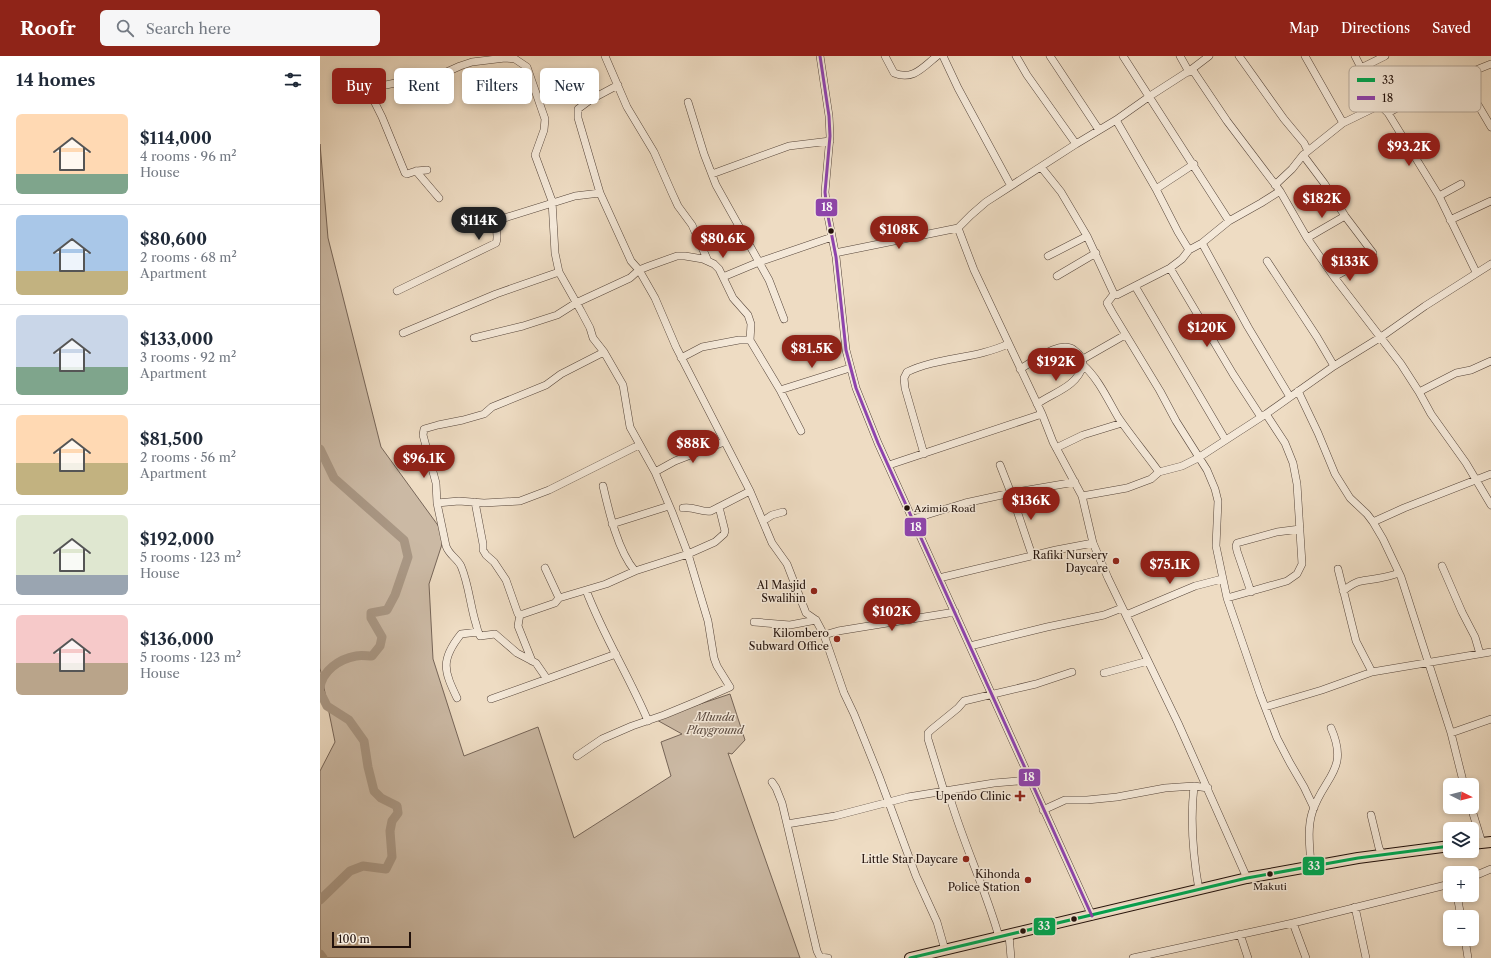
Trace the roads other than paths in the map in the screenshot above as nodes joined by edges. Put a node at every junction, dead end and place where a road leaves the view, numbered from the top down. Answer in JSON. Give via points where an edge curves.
{"nodes":[{"id":1,"x":605,"y":56,"type":"edge"},
{"id":2,"x":820,"y":56,"type":"edge"},
{"id":3,"x":885,"y":56,"type":"edge"},
{"id":4,"x":936,"y":56,"type":"edge"},
{"id":5,"x":943,"y":56,"type":"edge"},
{"id":6,"x":1016,"y":56,"type":"edge"},
{"id":7,"x":1050,"y":56,"type":"edge"},
{"id":8,"x":1123,"y":56,"type":"edge"},
{"id":9,"x":1180,"y":56,"type":"edge"},
{"id":10,"x":1208,"y":56,"type":"edge"},
{"id":11,"x":1239,"y":56,"type":"edge"},
{"id":12,"x":1305,"y":56,"type":"edge"},
{"id":13,"x":1355,"y":56,"type":"edge"},
{"id":14,"x":1385,"y":56,"type":"edge"},
{"id":15,"x":1491,"y":64,"type":"edge"},
{"id":16,"x":1360,"y":66,"type":"edge"},
{"id":17,"x":1365,"y":66,"type":"edge"},
{"id":18,"x":1481,"y":68,"type":"edge"},
{"id":19,"x":1190,"y":70,"type":"junction"},
{"id":20,"x":618,"y":85,"type":"junction"},
{"id":21,"x":1150,"y":96,"type":"junction"},
{"id":22,"x":688,"y":102,"type":"dead end"},
{"id":23,"x":1481,"y":110,"type":"edge"},
{"id":24,"x":1366,"y":112,"type":"edge"},
{"id":25,"x":1388,"y":113,"type":"edge"},
{"id":26,"x":1116,"y":120,"type":"junction"},
{"id":27,"x":1343,"y":123,"type":"junction"},
{"id":28,"x":1490,"y":123,"type":"edge"},
{"id":29,"x":1099,"y":130,"type":"junction"},
{"id":30,"x":830,"y":141,"type":"junction"},
{"id":31,"x":1076,"y":144,"type":"junction"},
{"id":32,"x":1306,"y":153,"type":"junction"},
{"id":33,"x":1194,"y":164,"type":"junction"},
{"id":34,"x":1040,"y":167,"type":"junction"},
{"id":35,"x":427,"y":170,"type":"dead end"},
{"id":36,"x":416,"y":171,"type":"junction"},
{"id":37,"x":712,"y":174,"type":"junction"},
{"id":38,"x":1461,"y":184,"type":"dead end"},
{"id":39,"x":1275,"y":185,"type":"junction"},
{"id":40,"x":1011,"y":186,"type":"junction"},
{"id":41,"x":1156,"y":189,"type":"junction"},
{"id":42,"x":1280,"y":191,"type":"junction"},
{"id":43,"x":600,"y":192,"type":"junction"},
{"id":44,"x":1439,"y":196,"type":"junction"},
{"id":45,"x":439,"y":198,"type":"dead end"},
{"id":46,"x":1491,"y":201,"type":"edge"},
{"id":47,"x":552,"y":203,"type":"junction"},
{"id":48,"x":1345,"y":216,"type":"junction"},
{"id":49,"x":1450,"y":220,"type":"junction"},
{"id":50,"x":1229,"y":221,"type":"junction"},
{"id":51,"x":958,"y":228,"type":"junction"},
{"id":52,"x":1087,"y":236,"type":"junction"},
{"id":53,"x":832,"y":237,"type":"junction"},
{"id":54,"x":1307,"y":238,"type":"junction"},
{"id":55,"x":1202,"y":242,"type":"junction"},
{"id":56,"x":1189,"y":250,"type":"junction"},
{"id":57,"x":835,"y":253,"type":"junction"},
{"id":58,"x":1096,"y":253,"type":"junction"},
{"id":59,"x":1048,"y":256,"type":"dead end"},
{"id":60,"x":708,"y":261,"type":"junction"},
{"id":61,"x":1267,"y":261,"type":"dead end"},
{"id":62,"x":759,"y":262,"type":"junction"},
{"id":63,"x":1491,"y":264,"type":"edge"},
{"id":64,"x":1170,"y":268,"type":"junction"},
{"id":65,"x":639,"y":270,"type":"junction"},
{"id":66,"x":559,"y":272,"type":"junction"},
{"id":67,"x":1476,"y":272,"type":"junction"},
{"id":68,"x":1057,"y":276,"type":"dead end"},
{"id":69,"x":723,"y":277,"type":"junction"},
{"id":70,"x":1334,"y":277,"type":"junction"},
{"id":71,"x":1135,"y":286,"type":"junction"},
{"id":72,"x":397,"y":291,"type":"dead end"},
{"id":73,"x":1114,"y":294,"type":"junction"},
{"id":74,"x":576,"y":303,"type":"junction"},
{"id":75,"x":784,"y":319,"type":"dead end"},
{"id":76,"x":403,"y":333,"type":"dead end"},
{"id":77,"x":1125,"y":335,"type":"junction"},
{"id":78,"x":1381,"y":337,"type":"junction"},
{"id":79,"x":474,"y":338,"type":"dead end"},
{"id":80,"x":750,"y":340,"type":"junction"},
{"id":81,"x":1008,"y":344,"type":"junction"},
{"id":82,"x":604,"y":352,"type":"junction"},
{"id":83,"x":681,"y":358,"type":"junction"},
{"id":84,"x":1491,"y":361,"type":"edge"},
{"id":85,"x":1083,"y":362,"type":"junction"},
{"id":86,"x":1334,"y":366,"type":"junction"},
{"id":87,"x":850,"y":368,"type":"junction"},
{"id":88,"x":1020,"y":369,"type":"junction"},
{"id":89,"x":780,"y":390,"type":"junction"},
{"id":90,"x":1298,"y":392,"type":"junction"},
{"id":91,"x":1419,"y":392,"type":"junction"},
{"id":92,"x":1290,"y":397,"type":"junction"},
{"id":93,"x":1037,"y":404,"type":"junction"},
{"id":94,"x":1042,"y":414,"type":"junction"},
{"id":95,"x":1264,"y":416,"type":"junction"},
{"id":96,"x":1122,"y":422,"type":"junction"},
{"id":97,"x":801,"y":431,"type":"dead end"},
{"id":98,"x":1225,"y":439,"type":"junction"},
{"id":99,"x":724,"y":442,"type":"junction"},
{"id":100,"x":639,"y":445,"type":"junction"},
{"id":101,"x":1056,"y":448,"type":"junction"},
{"id":102,"x":924,"y":454,"type":"junction"},
{"id":103,"x":1198,"y":458,"type":"junction"},
{"id":104,"x":1000,"y":465,"type":"dead end"},
{"id":105,"x":888,"y":466,"type":"junction"},
{"id":106,"x":655,"y":472,"type":"junction"},
{"id":107,"x":1159,"y":472,"type":"junction"},
{"id":108,"x":1491,"y":474,"type":"edge"},
{"id":109,"x":1476,"y":480,"type":"junction"},
{"id":110,"x":1075,"y":482,"type":"junction"},
{"id":111,"x":603,"y":486,"type":"dead end"},
{"id":112,"x":750,"y":491,"type":"junction"},
{"id":113,"x":1011,"y":493,"type":"junction"},
{"id":114,"x":1082,"y":496,"type":"junction"},
{"id":115,"x":437,"y":502,"type":"junction"},
{"id":116,"x":475,"y":502,"type":"junction"},
{"id":117,"x":1491,"y":504,"type":"edge"},
{"id":118,"x":669,"y":506,"type":"junction"},
{"id":119,"x":719,"y":507,"type":"junction"},
{"id":120,"x":684,"y":508,"type":"dead end"},
{"id":121,"x":783,"y":512,"type":"dead end"},
{"id":122,"x":913,"y":519,"type":"junction"},
{"id":123,"x":763,"y":521,"type":"junction"},
{"id":124,"x":1373,"y":522,"type":"junction"},
{"id":125,"x":612,"y":524,"type":"junction"},
{"id":126,"x":1300,"y":529,"type":"junction"},
{"id":127,"x":1093,"y":543,"type":"junction"},
{"id":128,"x":688,"y":554,"type":"junction"},
{"id":129,"x":1032,"y":556,"type":"junction"},
{"id":130,"x":1442,"y":566,"type":"dead end"},
{"id":131,"x":545,"y":568,"type":"dead end"},
{"id":132,"x":1338,"y":569,"type":"dead end"},
{"id":133,"x":636,"y":571,"type":"junction"},
{"id":134,"x":1399,"y":573,"type":"junction"},
{"id":135,"x":939,"y":578,"type":"junction"},
{"id":136,"x":1222,"y":579,"type":"junction"},
{"id":137,"x":586,"y":590,"type":"junction"},
{"id":138,"x":1344,"y":591,"type":"junction"},
{"id":139,"x":1251,"y":592,"type":"junction"},
{"id":140,"x":558,"y":598,"type":"junction"},
{"id":141,"x":1227,"y":598,"type":"junction"},
{"id":142,"x":1124,"y":611,"type":"junction"},
{"id":143,"x":955,"y":612,"type":"junction"},
{"id":144,"x":520,"y":614,"type":"junction"},
{"id":145,"x":816,"y":620,"type":"junction"},
{"id":146,"x":754,"y":622,"type":"dead end"},
{"id":147,"x":478,"y":632,"type":"junction"},
{"id":148,"x":824,"y":636,"type":"junction"},
{"id":149,"x":970,"y":646,"type":"junction"},
{"id":150,"x":1491,"y":652,"type":"edge"},
{"id":151,"x":616,"y":654,"type":"junction"},
{"id":152,"x":1480,"y":654,"type":"junction"},
{"id":153,"x":532,"y":661,"type":"junction"},
{"id":154,"x":1148,"y":661,"type":"junction"},
{"id":155,"x":1429,"y":664,"type":"junction"},
{"id":156,"x":1072,"y":672,"type":"dead end"},
{"id":157,"x":1372,"y":672,"type":"junction"},
{"id":158,"x":1104,"y":673,"type":"dead end"},
{"id":159,"x":547,"y":679,"type":"junction"},
{"id":160,"x":991,"y":694,"type":"junction"},
{"id":161,"x":458,"y":698,"type":"dead end"},
{"id":162,"x":491,"y":699,"type":"dead end"},
{"id":163,"x":1265,"y":707,"type":"junction"},
{"id":164,"x":1491,"y":719,"type":"edge"},
{"id":165,"x":648,"y":721,"type":"junction"},
{"id":166,"x":1331,"y":728,"type":"dead end"},
{"id":167,"x":1451,"y":733,"type":"junction"},
{"id":168,"x":577,"y":756,"type":"dead end"},
{"id":169,"x":1462,"y":778,"type":"edge"},
{"id":170,"x":1029,"y":780,"type":"junction"},
{"id":171,"x":772,"y":782,"type":"dead end"},
{"id":172,"x":1194,"y":786,"type":"junction"},
{"id":173,"x":1208,"y":788,"type":"junction"},
{"id":174,"x":946,"y":791,"type":"junction"},
{"id":175,"x":890,"y":803,"type":"junction"},
{"id":176,"x":1314,"y":808,"type":"junction"},
{"id":177,"x":1043,"y":810,"type":"junction"},
{"id":178,"x":1472,"y":814,"type":"edge"},
{"id":179,"x":1371,"y":815,"type":"dead end"},
{"id":180,"x":787,"y":824,"type":"junction"},
{"id":181,"x":1482,"y":843,"type":"edge"},
{"id":182,"x":1443,"y":847,"type":"edge"},
{"id":183,"x":1382,"y":854,"type":"junction"},
{"id":184,"x":1312,"y":866,"type":"junction"},
{"id":185,"x":1491,"y":869,"type":"edge"},
{"id":186,"x":1479,"y":874,"type":"edge"},
{"id":187,"x":1247,"y":878,"type":"junction"},
{"id":188,"x":1443,"y":886,"type":"edge"},
{"id":189,"x":1199,"y":890,"type":"junction"},
{"id":190,"x":1356,"y":907,"type":"junction"},
{"id":191,"x":1092,"y":916,"type":"junction"},
{"id":192,"x":1293,"y":923,"type":"junction"},
{"id":193,"x":1240,"y":934,"type":"junction"},
{"id":194,"x":1009,"y":935,"type":"junction"},
{"id":195,"x":999,"y":937,"type":"junction"},
{"id":196,"x":1466,"y":946,"type":"edge"},
{"id":197,"x":945,"y":950,"type":"junction"},
{"id":198,"x":828,"y":958,"type":"edge"},
{"id":199,"x":910,"y":958,"type":"edge"},
{"id":200,"x":1011,"y":958,"type":"edge"},
{"id":201,"x":1133,"y":958,"type":"edge"},
{"id":202,"x":1248,"y":958,"type":"edge"},
{"id":203,"x":1306,"y":958,"type":"edge"},
{"id":204,"x":1366,"y":958,"type":"edge"},
{"id":205,"x":1468,"y":958,"type":"edge"}],
"edges":[{"from":1,"to":20,"type":"street"},
{"from":2,"to":30,"type":"street"},
{"from":3,"to":4,"type":"street","via":[[894,73],[904,76],[916,72]]},
{"from":5,"to":40,"type":"street"},
{"from":6,"to":31,"type":"street"},
{"from":7,"to":29,"type":"street"},
{"from":8,"to":21,"type":"street"},
{"from":9,"to":19,"type":"street"},
{"from":10,"to":19,"type":"street"},
{"from":11,"to":32,"type":"street","via":[[1304,143]]},
{"from":12,"to":27,"type":"street"},
{"from":13,"to":16,"type":"street"},
{"from":14,"to":17,"type":"street"},
{"from":15,"to":18,"type":"street"},
{"from":19,"to":21,"type":"street"},
{"from":19,"to":39,"type":"street"},
{"from":20,"to":43,"type":"street","via":[[590,100],[578,110],[578,118]]},
{"from":20,"to":60,"type":"street","via":[[634,121],[654,152],[678,206],[692,225]]},
{"from":21,"to":26,"type":"street"},
{"from":21,"to":33,"type":"street"},
{"from":22,"to":37,"type":"street"},
{"from":23,"to":28,"type":"street"},
{"from":24,"to":27,"type":"street"},
{"from":25,"to":44,"type":"street"},
{"from":26,"to":29,"type":"street"},
{"from":26,"to":41,"type":"street"},
{"from":27,"to":32,"type":"street"},
{"from":29,"to":31,"type":"street"},
{"from":30,"to":37,"type":"street","via":[[789,146]]},
{"from":30,"to":53,"type":"street","via":[[825,192]]},
{"from":31,"to":34,"type":"street"},
{"from":32,"to":39,"type":"street"},
{"from":32,"to":48,"type":"street"},
{"from":33,"to":41,"type":"street"},
{"from":33,"to":50,"type":"street"},
{"from":34,"to":40,"type":"street"},
{"from":34,"to":52,"type":"street","via":[[1061,192]]},
{"from":35,"to":36,"type":"street"},
{"from":36,"to":45,"type":"street"},
{"from":36,"to":47,"type":"street","via":[[407,174],[403,169],[372,97],[375,89],[440,75],[472,62],[515,59],[528,67],[545,119],[535,155]]},
{"from":37,"to":62,"type":"street"},
{"from":38,"to":44,"type":"street"},
{"from":39,"to":42,"type":"street"},
{"from":40,"to":51,"type":"street","via":[[977,209]]},
{"from":41,"to":56,"type":"street"},
{"from":42,"to":50,"type":"street"},
{"from":42,"to":54,"type":"street"},
{"from":43,"to":47,"type":"street"},
{"from":43,"to":65,"type":"street","via":[[631,261]]},
{"from":44,"to":49,"type":"street"},
{"from":46,"to":49,"type":"street"},
{"from":47,"to":66,"type":"street","via":[[555,253]]},
{"from":47,"to":72,"type":"street","via":[[498,220],[495,226],[496,243]]},
{"from":48,"to":54,"type":"street"},
{"from":48,"to":70,"type":"street","via":[[1373,253]]},
{"from":49,"to":67,"type":"street"},
{"from":50,"to":55,"type":"street"},
{"from":51,"to":57,"type":"street"},
{"from":51,"to":81,"type":"street"},
{"from":52,"to":58,"type":"street"},
{"from":52,"to":59,"type":"street"},
{"from":53,"to":57,"type":"street"},
{"from":53,"to":62,"type":"street"},
{"from":54,"to":70,"type":"street"},
{"from":55,"to":56,"type":"street"},
{"from":55,"to":92,"type":"street"},
{"from":56,"to":64,"type":"street"},
{"from":57,"to":87,"type":"street"},
{"from":58,"to":68,"type":"street"},
{"from":58,"to":73,"type":"street"},
{"from":60,"to":65,"type":"street","via":[[696,257],[677,256]]},
{"from":60,"to":69,"type":"street","via":[[719,269]]},
{"from":61,"to":86,"type":"street"},
{"from":62,"to":69,"type":"street"},
{"from":62,"to":75,"type":"street"},
{"from":63,"to":67,"type":"street"},
{"from":64,"to":71,"type":"street"},
{"from":64,"to":95,"type":"street","via":[[1234,374]]},
{"from":65,"to":74,"type":"street","via":[[630,278]]},
{"from":65,"to":83,"type":"street","via":[[655,298]]},
{"from":66,"to":74,"type":"street"},
{"from":66,"to":76,"type":"street","via":[[496,294]]},
{"from":67,"to":78,"type":"street"},
{"from":69,"to":80,"type":"street","via":[[733,298],[748,315],[751,324]]},
{"from":70,"to":78,"type":"street"},
{"from":71,"to":73,"type":"street","via":[[1120,294]]},
{"from":71,"to":98,"type":"street"},
{"from":73,"to":77,"type":"street","via":[[1107,303]]},
{"from":74,"to":79,"type":"street","via":[[552,317]]},
{"from":74,"to":82,"type":"street","via":[[593,338]]},
{"from":77,"to":85,"type":"street"},
{"from":77,"to":103,"type":"street"},
{"from":78,"to":86,"type":"street"},
{"from":78,"to":91,"type":"street"},
{"from":80,"to":83,"type":"street","via":[[717,343],[702,347]]},
{"from":80,"to":89,"type":"street"},
{"from":81,"to":88,"type":"street"},
{"from":81,"to":102,"type":"street","via":[[912,370],[905,375],[905,388]]},
{"from":82,"to":100,"type":"street","via":[[623,385],[630,427]]},
{"from":82,"to":115,"type":"street","via":[[561,374],[546,385],[492,407],[484,414],[424,429],[423,436],[436,483]]},
{"from":83,"to":99,"type":"street"},
{"from":84,"to":91,"type":"street","via":[[1471,370],[1456,373]]},
{"from":85,"to":88,"type":"street","via":[[1078,353],[1071,348],[1056,348]]},
{"from":85,"to":93,"type":"street","via":[[1079,376],[1068,386]]},
{"from":85,"to":96,"type":"street"},
{"from":86,"to":90,"type":"street"},
{"from":87,"to":89,"type":"street"},
{"from":87,"to":105,"type":"street"},
{"from":88,"to":93,"type":"street"},
{"from":89,"to":97,"type":"street"},
{"from":90,"to":92,"type":"street"},
{"from":90,"to":124,"type":"street","via":[[1335,474],[1350,498]]},
{"from":91,"to":109,"type":"street"},
{"from":92,"to":95,"type":"street"},
{"from":93,"to":94,"type":"street"},
{"from":94,"to":101,"type":"street"},
{"from":94,"to":102,"type":"street"},
{"from":95,"to":98,"type":"street"},
{"from":95,"to":126,"type":"street","via":[[1285,443],[1293,463]]},
{"from":96,"to":101,"type":"street","via":[[1083,435]]},
{"from":96,"to":107,"type":"street"},
{"from":98,"to":103,"type":"street"},
{"from":99,"to":106,"type":"street","via":[[675,461]]},
{"from":99,"to":112,"type":"street"},
{"from":100,"to":106,"type":"street"},
{"from":100,"to":116,"type":"street","via":[[549,490],[520,501]]},
{"from":101,"to":110,"type":"street"},
{"from":102,"to":105,"type":"street"},
{"from":103,"to":107,"type":"street","via":[[1182,466]]},
{"from":103,"to":136,"type":"street","via":[[1207,470],[1217,495],[1216,546]]},
{"from":104,"to":113,"type":"street"},
{"from":105,"to":122,"type":"street"},
{"from":106,"to":118,"type":"street"},
{"from":107,"to":114,"type":"street","via":[[1151,479],[1127,488]]},
{"from":108,"to":109,"type":"street"},
{"from":109,"to":117,"type":"street"},
{"from":109,"to":124,"type":"street"},
{"from":110,"to":113,"type":"street"},
{"from":110,"to":114,"type":"street"},
{"from":111,"to":125,"type":"street"},
{"from":112,"to":119,"type":"street"},
{"from":112,"to":123,"type":"street"},
{"from":113,"to":122,"type":"street","via":[[965,503]]},
{"from":113,"to":129,"type":"street"},
{"from":114,"to":127,"type":"street"},
{"from":115,"to":116,"type":"street"},
{"from":115,"to":147,"type":"street","via":[[448,553],[460,565]]},
{"from":116,"to":144,"type":"street","via":[[483,550],[504,577],[517,613]]},
{"from":118,"to":125,"type":"street"},
{"from":118,"to":128,"type":"street"},
{"from":119,"to":120,"type":"street","via":[[707,512]]},
{"from":119,"to":128,"type":"street","via":[[724,521],[724,534],[716,542]]},
{"from":121,"to":123,"type":"street"},
{"from":122,"to":135,"type":"street"},
{"from":123,"to":145,"type":"street","via":[[772,544],[791,572],[806,613]]},
{"from":124,"to":134,"type":"street"},
{"from":125,"to":133,"type":"street","via":[[622,549]]},
{"from":126,"to":139,"type":"street","via":[[1302,564],[1297,574]]},
{"from":126,"to":139,"type":"street","via":[[1241,541],[1236,545]]},
{"from":127,"to":129,"type":"street"},
{"from":127,"to":142,"type":"street"},
{"from":128,"to":133,"type":"street"},
{"from":128,"to":165,"type":"street","via":[[708,621],[714,658],[730,687]]},
{"from":129,"to":135,"type":"street"},
{"from":130,"to":152,"type":"street","via":[[1475,637]]},
{"from":131,"to":140,"type":"street"},
{"from":132,"to":138,"type":"street"},
{"from":133,"to":137,"type":"street"},
{"from":134,"to":138,"type":"street","via":[[1379,579],[1360,580]]},
{"from":134,"to":155,"type":"street"},
{"from":135,"to":143,"type":"street"},
{"from":136,"to":141,"type":"street"},
{"from":136,"to":142,"type":"street"},
{"from":137,"to":140,"type":"street"},
{"from":137,"to":151,"type":"street"},
{"from":138,"to":157,"type":"street","via":[[1356,640]]},
{"from":139,"to":141,"type":"street"},
{"from":140,"to":144,"type":"street","via":[[555,602]]},
{"from":141,"to":163,"type":"street"},
{"from":142,"to":149,"type":"street","via":[[1047,626]]},
{"from":142,"to":154,"type":"street"},
{"from":143,"to":148,"type":"street","via":[[838,631]]},
{"from":143,"to":149,"type":"street"},
{"from":144,"to":153,"type":"street","via":[[518,626]]},
{"from":145,"to":146,"type":"street","via":[[790,625]]},
{"from":145,"to":148,"type":"street"},
{"from":147,"to":153,"type":"street","via":[[480,636],[495,634],[512,649]]},
{"from":147,"to":161,"type":"street","via":[[461,634],[448,653],[447,674]]},
{"from":148,"to":175,"type":"street","via":[[844,693]]},
{"from":149,"to":160,"type":"street"},
{"from":150,"to":152,"type":"street"},
{"from":151,"to":159,"type":"street"},
{"from":151,"to":165,"type":"street"},
{"from":152,"to":155,"type":"street"},
{"from":153,"to":159,"type":"street"},
{"from":154,"to":158,"type":"street"},
{"from":154,"to":173,"type":"street"},
{"from":155,"to":157,"type":"street"},
{"from":155,"to":167,"type":"street"},
{"from":156,"to":160,"type":"street","via":[[1036,684]]},
{"from":157,"to":163,"type":"street"},
{"from":159,"to":162,"type":"street"},
{"from":160,"to":170,"type":"street"},
{"from":160,"to":174,"type":"street","via":[[964,701],[928,733]]},
{"from":163,"to":176,"type":"street","via":[[1276,738]]},
{"from":164,"to":167,"type":"street"},
{"from":165,"to":168,"type":"street","via":[[602,739]]},
{"from":166,"to":176,"type":"street","via":[[1338,744],[1338,756],[1333,774]]},
{"from":167,"to":169,"type":"street"},
{"from":170,"to":174,"type":"street"},
{"from":170,"to":177,"type":"street"},
{"from":171,"to":180,"type":"street","via":[[782,803]]},
{"from":172,"to":173,"type":"street"},
{"from":172,"to":177,"type":"street","via":[[1165,788],[1117,797],[1065,800]]},
{"from":172,"to":189,"type":"street","via":[[1192,836]]},
{"from":173,"to":187,"type":"street"},
{"from":174,"to":175,"type":"street"},
{"from":174,"to":195,"type":"street","via":[[986,894]]},
{"from":175,"to":180,"type":"street"},
{"from":175,"to":197,"type":"street","via":[[916,876],[937,922]]},
{"from":176,"to":184,"type":"street","via":[[1309,826]]},
{"from":177,"to":191,"type":"street"},
{"from":178,"to":181,"type":"street"},
{"from":179,"to":183,"type":"street"},
{"from":180,"to":198,"type":"street","via":[[817,951],[820,957]]},
{"from":182,"to":183,"type":"highway"},
{"from":183,"to":184,"type":"highway"},
{"from":184,"to":187,"type":"highway"},
{"from":185,"to":186,"type":"street"},
{"from":187,"to":189,"type":"highway"},
{"from":188,"to":190,"type":"street"},
{"from":189,"to":191,"type":"highway"},
{"from":190,"to":192,"type":"street"},
{"from":190,"to":204,"type":"street"},
{"from":191,"to":194,"type":"highway"},
{"from":192,"to":193,"type":"street"},
{"from":192,"to":203,"type":"street"},
{"from":193,"to":201,"type":"street"},
{"from":193,"to":202,"type":"street"},
{"from":194,"to":195,"type":"highway"},
{"from":194,"to":200,"type":"street"},
{"from":195,"to":197,"type":"highway"},
{"from":196,"to":205,"type":"street"},
{"from":197,"to":199,"type":"highway"}]}
